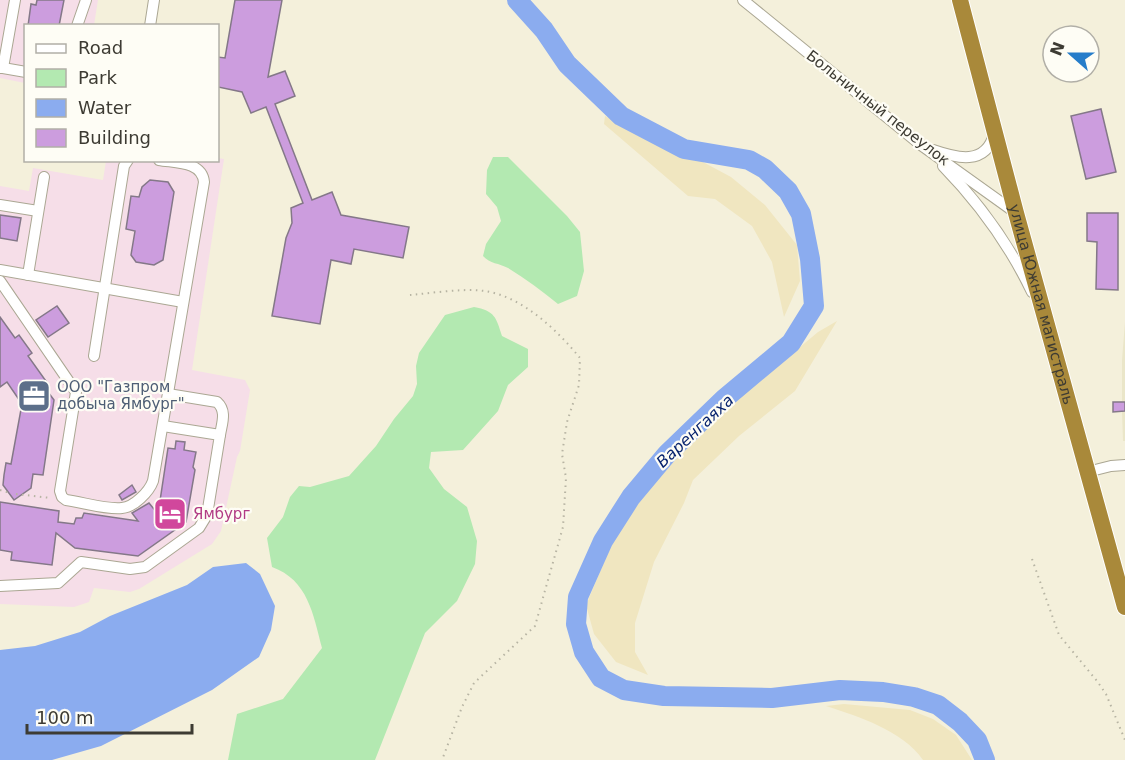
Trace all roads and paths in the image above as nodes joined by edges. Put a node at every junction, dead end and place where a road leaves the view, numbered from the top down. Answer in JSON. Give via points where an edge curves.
{"nodes":[{"id":1,"x":15,"y":0,"type":"edge"},
{"id":2,"x":86,"y":0,"type":"edge"},
{"id":3,"x":154,"y":0,"type":"edge"},
{"id":4,"x":743,"y":0,"type":"edge"},
{"id":5,"x":960,"y":0,"type":"edge"},
{"id":6,"x":78,"y":24,"type":"edge"},
{"id":7,"x":150,"y":24,"type":"edge"},
{"id":8,"x":1,"y":68,"type":"edge"},
{"id":9,"x":24,"y":72,"type":"edge"},
{"id":10,"x":994,"y":124,"type":"junction"},
{"id":11,"x":921,"y":145,"type":"junction"},
{"id":12,"x":127,"y":162,"type":"edge"},
{"id":13,"x":171,"y":162,"type":"edge"},
{"id":14,"x":44,"y":177,"type":"dead end"},
{"id":15,"x":0,"y":205,"type":"edge"},
{"id":16,"x":38,"y":211,"type":"junction"},
{"id":17,"x":1016,"y":213,"type":"junction"},
{"id":18,"x":0,"y":270,"type":"edge"},
{"id":19,"x":28,"y":275,"type":"junction"},
{"id":20,"x":0,"y":281,"type":"edge"},
{"id":21,"x":105,"y":288,"type":"junction"},
{"id":22,"x":410,"y":295,"type":"dead end"},
{"id":23,"x":183,"y":302,"type":"junction"},
{"id":24,"x":1045,"y":322,"type":"junction"},
{"id":25,"x":94,"y":356,"type":"dead end"},
{"id":26,"x":168,"y":394,"type":"junction"},
{"id":27,"x":163,"y":426,"type":"junction"},
{"id":28,"x":220,"y":435,"type":"junction"},
{"id":29,"x":1125,"y":465,"type":"edge"},
{"id":30,"x":1087,"y":472,"type":"junction"},
{"id":31,"x":0,"y":490,"type":"edge"},
{"id":32,"x":10,"y":493,"type":"dead end"},
{"id":33,"x":15,"y":494,"type":"dead end"},
{"id":34,"x":66,"y":500,"type":"junction"},
{"id":35,"x":1032,"y":559,"type":"dead end"},
{"id":36,"x":0,"y":586,"type":"edge"},
{"id":37,"x":1125,"y":607,"type":"edge"},
{"id":38,"x":1125,"y":740,"type":"edge"},
{"id":39,"x":442,"y":760,"type":"edge"}],
"edges":[{"from":1,"to":8,"type":"street"},
{"from":2,"to":6,"type":"street"},
{"from":3,"to":7,"type":"street"},
{"from":4,"to":11,"type":"street","name":"Больничный переулок"},
{"from":5,"to":10,"type":"highway","name":"улица Южная магистраль"},
{"from":8,"to":9,"type":"street"},
{"from":10,"to":11,"type":"street","via":[[989,147],[977,156],[959,157]]},
{"from":10,"to":17,"type":"highway","name":"улица Южная магистраль"},
{"from":11,"to":17,"type":"street","name":"Больничный переулок"},
{"from":11,"to":24,"type":"street","via":[[963,187],[998,232],[1021,269]]},
{"from":12,"to":21,"type":"street"},
{"from":13,"to":23,"type":"street","via":[[194,166],[204,176]]},
{"from":14,"to":16,"type":"street"},
{"from":15,"to":16,"type":"street"},
{"from":16,"to":19,"type":"street"},
{"from":17,"to":24,"type":"highway","name":"улица Южная магистраль"},
{"from":18,"to":19,"type":"street"},
{"from":19,"to":21,"type":"street"},
{"from":20,"to":34,"type":"street","via":[[76,392],[60,491]]},
{"from":21,"to":23,"type":"street"},
{"from":21,"to":25,"type":"street"},
{"from":22,"to":39,"type":"path","via":[[486,291],[511,299],[562,337],[580,358],[579,385],[562,454],[566,478],[563,527],[535,626],[474,683]]},
{"from":23,"to":26,"type":"street"},
{"from":24,"to":30,"type":"highway","name":"улица Южная магистраль"},
{"from":26,"to":27,"type":"street"},
{"from":26,"to":28,"type":"street","via":[[217,402],[224,413]]},
{"from":27,"to":28,"type":"street"},
{"from":27,"to":34,"type":"street","via":[[153,481],[147,492],[123,508]]},
{"from":28,"to":36,"type":"street","via":[[204,523],[145,567],[130,569],[81,562],[58,583]]},
{"from":29,"to":30,"type":"street"},
{"from":30,"to":37,"type":"highway","name":"улица Южная магистраль"},
{"from":31,"to":32,"type":"path"},
{"from":33,"to":34,"type":"path"},
{"from":35,"to":38,"type":"path","via":[[1059,634],[1101,687]]}]}
